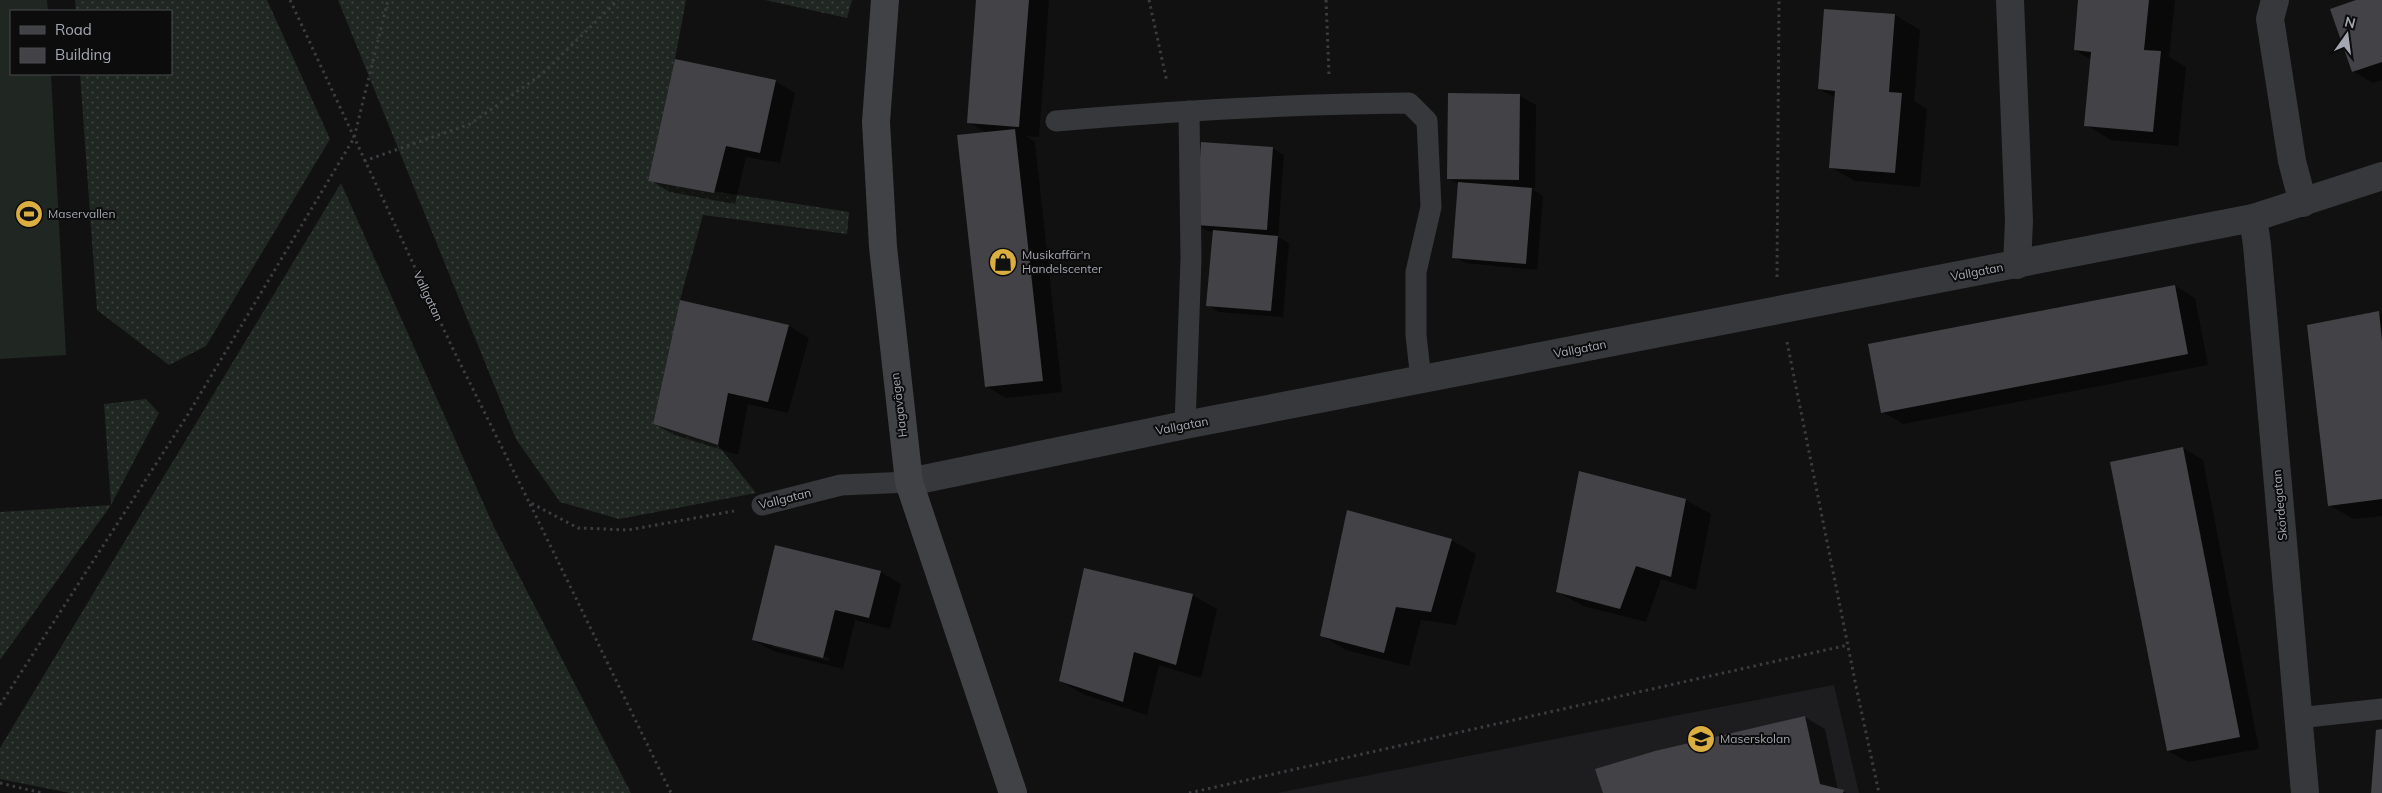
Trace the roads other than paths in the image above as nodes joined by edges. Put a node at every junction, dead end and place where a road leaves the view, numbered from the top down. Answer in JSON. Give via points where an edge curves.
{"nodes":[{"id":1,"x":885,"y":0,"type":"edge"},
{"id":2,"x":2010,"y":0,"type":"edge"},
{"id":3,"x":2275,"y":0,"type":"edge"},
{"id":4,"x":1181,"y":111,"type":"junction"},
{"id":5,"x":1056,"y":121,"type":"dead end"},
{"id":6,"x":2382,"y":176,"type":"edge"},
{"id":7,"x":2303,"y":203,"type":"junction"},
{"id":8,"x":2252,"y":218,"type":"junction"},
{"id":9,"x":2017,"y":264,"type":"junction"},
{"id":10,"x":1421,"y":380,"type":"junction"},
{"id":11,"x":1184,"y":425,"type":"junction"},
{"id":12,"x":908,"y":482,"type":"junction"},
{"id":13,"x":762,"y":505,"type":"road end"},
{"id":14,"x":2382,"y":709,"type":"edge"},
{"id":15,"x":2298,"y":718,"type":"junction"},
{"id":16,"x":1013,"y":793,"type":"edge"},
{"id":17,"x":2305,"y":793,"type":"edge"}],
"edges":[{"from":1,"to":12,"type":"street","name":"Hagavägen","via":[[876,122],[883,248]]},
{"from":2,"to":9,"type":"street","via":[[2020,221]]},
{"from":3,"to":7,"type":"street","via":[[2270,19],[2292,161]]},
{"from":4,"to":5,"type":"lane"},
{"from":4,"to":10,"type":"lane","via":[[1409,103],[1427,120],[1431,207],[1416,272],[1416,335]]},
{"from":4,"to":11,"type":"lane","via":[[1190,260]]},
{"from":6,"to":7,"type":"street","name":"Vallgatan"},
{"from":7,"to":8,"type":"street","name":"Vallgatan"},
{"from":8,"to":9,"type":"street","name":"Vallgatan"},
{"from":8,"to":15,"type":"street","name":"Skördegatan","via":[[2257,245]]},
{"from":9,"to":10,"type":"street","name":"Vallgatan"},
{"from":10,"to":11,"type":"street","name":"Vallgatan"},
{"from":11,"to":12,"type":"street","name":"Vallgatan"},
{"from":12,"to":13,"type":"lane","name":"Vallgatan","via":[[841,485]]},
{"from":12,"to":16,"type":"street","name":"Hagavägen"},
{"from":14,"to":15,"type":"lane"},
{"from":15,"to":17,"type":"street","name":"Skördegatan"}]}
